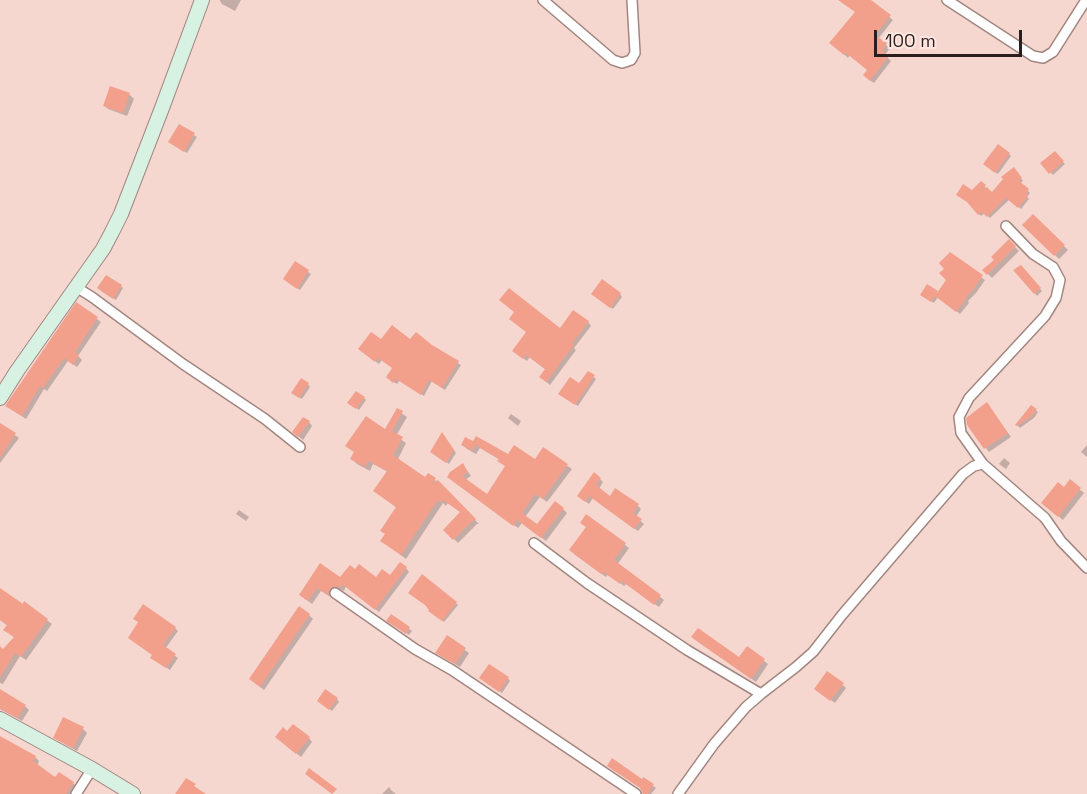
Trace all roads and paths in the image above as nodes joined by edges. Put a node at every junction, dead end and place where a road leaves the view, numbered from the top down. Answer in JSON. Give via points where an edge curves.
{"nodes":[{"id":1,"x":202,"y":0,"type":"edge"},
{"id":2,"x":543,"y":0,"type":"edge"},
{"id":3,"x":632,"y":0,"type":"edge"},
{"id":4,"x":947,"y":0,"type":"edge"},
{"id":5,"x":1086,"y":0,"type":"edge"},
{"id":6,"x":1006,"y":226,"type":"dead end"},
{"id":7,"x":76,"y":287,"type":"junction"},
{"id":8,"x":0,"y":399,"type":"edge"},
{"id":9,"x":300,"y":447,"type":"dead end"},
{"id":10,"x":983,"y":464,"type":"junction"},
{"id":11,"x":534,"y":543,"type":"dead end"},
{"id":12,"x":1087,"y":553,"type":"edge"},
{"id":13,"x":1083,"y":564,"type":"edge"},
{"id":14,"x":335,"y":593,"type":"dead end"},
{"id":15,"x":761,"y":694,"type":"junction"},
{"id":16,"x":0,"y":719,"type":"edge"},
{"id":17,"x":92,"y":769,"type":"junction"},
{"id":18,"x":76,"y":794,"type":"edge"},
{"id":19,"x":133,"y":794,"type":"edge"},
{"id":20,"x":636,"y":794,"type":"edge"},
{"id":21,"x":678,"y":794,"type":"edge"}],
"edges":[{"from":1,"to":7,"type":"main road","via":[[121,214],[103,249]]},
{"from":2,"to":3,"type":"street","via":[[613,60],[622,63],[631,60],[635,53]]},
{"from":4,"to":5,"type":"street","via":[[1033,56],[1043,57],[1053,52]]},
{"from":6,"to":10,"type":"street","via":[[1033,254],[1053,267],[1060,280],[1056,298],[1045,316],[969,398],[959,417],[962,433]]},
{"from":7,"to":8,"type":"main road"},
{"from":7,"to":9,"type":"street"},
{"from":10,"to":13,"type":"street","via":[[1045,518]]},
{"from":10,"to":15,"type":"street","via":[[974,465],[963,474],[813,652]]},
{"from":11,"to":15,"type":"street","via":[[687,650]]},
{"from":12,"to":13,"type":"street"},
{"from":14,"to":20,"type":"street"},
{"from":15,"to":21,"type":"street","via":[[714,744]]},
{"from":16,"to":17,"type":"main road"},
{"from":17,"to":18,"type":"street"},
{"from":17,"to":19,"type":"main road"}]}
